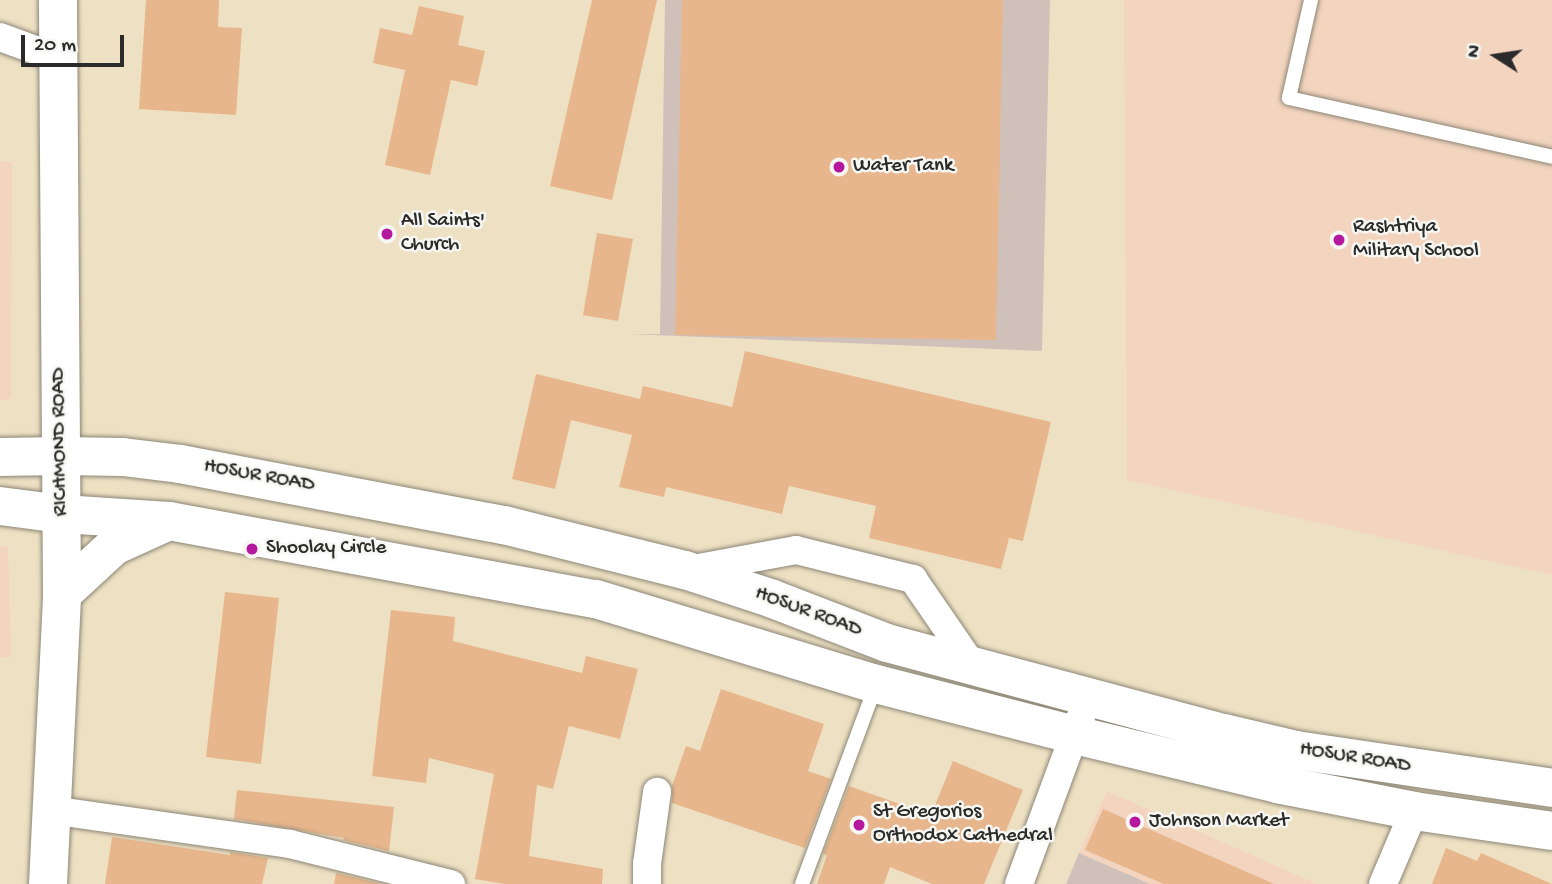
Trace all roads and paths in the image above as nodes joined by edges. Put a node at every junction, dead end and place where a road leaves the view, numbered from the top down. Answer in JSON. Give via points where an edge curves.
{"nodes":[{"id":1,"x":58,"y":0,"type":"edge"},
{"id":2,"x":1311,"y":0,"type":"edge"},
{"id":3,"x":0,"y":37,"type":"edge"},
{"id":4,"x":57,"y":58,"type":"junction"},
{"id":5,"x":1552,"y":157,"type":"edge"},
{"id":6,"x":61,"y":456,"type":"junction"},
{"id":7,"x":0,"y":457,"type":"edge"},
{"id":8,"x":0,"y":506,"type":"edge"},
{"id":9,"x":62,"y":514,"type":"junction"},
{"id":10,"x":169,"y":521,"type":"junction"},
{"id":11,"x":685,"y":570,"type":"junction"},
{"id":12,"x":62,"y":594,"type":"junction"},
{"id":13,"x":972,"y":665,"type":"junction"},
{"id":14,"x":876,"y":684,"type":"junction"},
{"id":15,"x":1087,"y":697,"type":"junction"},
{"id":16,"x":1075,"y":735,"type":"junction"},
{"id":17,"x":1552,"y":789,"type":"edge"},
{"id":18,"x":657,"y":792,"type":"dead end"},
{"id":19,"x":51,"y":810,"type":"junction"},
{"id":20,"x":1414,"y":811,"type":"junction"},
{"id":21,"x":1552,"y":831,"type":"edge"},
{"id":22,"x":48,"y":884,"type":"edge"},
{"id":23,"x":451,"y":884,"type":"edge"},
{"id":24,"x":648,"y":884,"type":"edge"},
{"id":25,"x":802,"y":884,"type":"edge"},
{"id":26,"x":1019,"y":884,"type":"edge"},
{"id":27,"x":1383,"y":884,"type":"edge"}],
"edges":[{"from":1,"to":4,"type":"main road","name":"RICHMOND ROAD"},
{"from":2,"to":5,"type":"lane","via":[[1289,98]]},
{"from":3,"to":4,"type":"street"},
{"from":4,"to":6,"type":"main road","name":"RICHMOND ROAD"},
{"from":6,"to":7,"type":"main road","name":"HOSUR ROAD"},
{"from":6,"to":9,"type":"main road","name":"RICHMOND ROAD"},
{"from":6,"to":11,"type":"main road","name":"HOSUR ROAD","via":[[180,464],[304,485],[504,525]]},
{"from":8,"to":9,"type":"main road","name":"HOSUR ROAD"},
{"from":9,"to":10,"type":"main road","name":"HOSUR ROAD"},
{"from":9,"to":12,"type":"main road","name":"RICHMOND ROAD"},
{"from":10,"to":12,"type":"main road","via":[[114,546]]},
{"from":10,"to":14,"type":"main road","name":"HOSUR ROAD","via":[[596,599]]},
{"from":11,"to":13,"type":"main road","name":"HOSUR ROAD","via":[[887,643]]},
{"from":11,"to":13,"type":"street","via":[[796,550],[913,579]]},
{"from":12,"to":19,"type":"main road","name":"RICHMOND ROAD"},
{"from":13,"to":15,"type":"main road","name":"HOSUR ROAD"},
{"from":14,"to":16,"type":"main road","name":"HOSUR ROAD"},
{"from":14,"to":25,"type":"lane"},
{"from":15,"to":16,"type":"street"},
{"from":15,"to":17,"type":"main road","name":"HOSUR ROAD","via":[[1296,750]]},
{"from":16,"to":20,"type":"main road","name":"HOSUR ROAD","via":[[1277,784]]},
{"from":16,"to":26,"type":"street"},
{"from":18,"to":24,"type":"street"},
{"from":19,"to":22,"type":"main road","name":"RICHMOND ROAD"},
{"from":19,"to":23,"type":"street","via":[[290,844]]},
{"from":20,"to":21,"type":"main road","name":"HOSUR ROAD"},
{"from":20,"to":27,"type":"street"}]}
